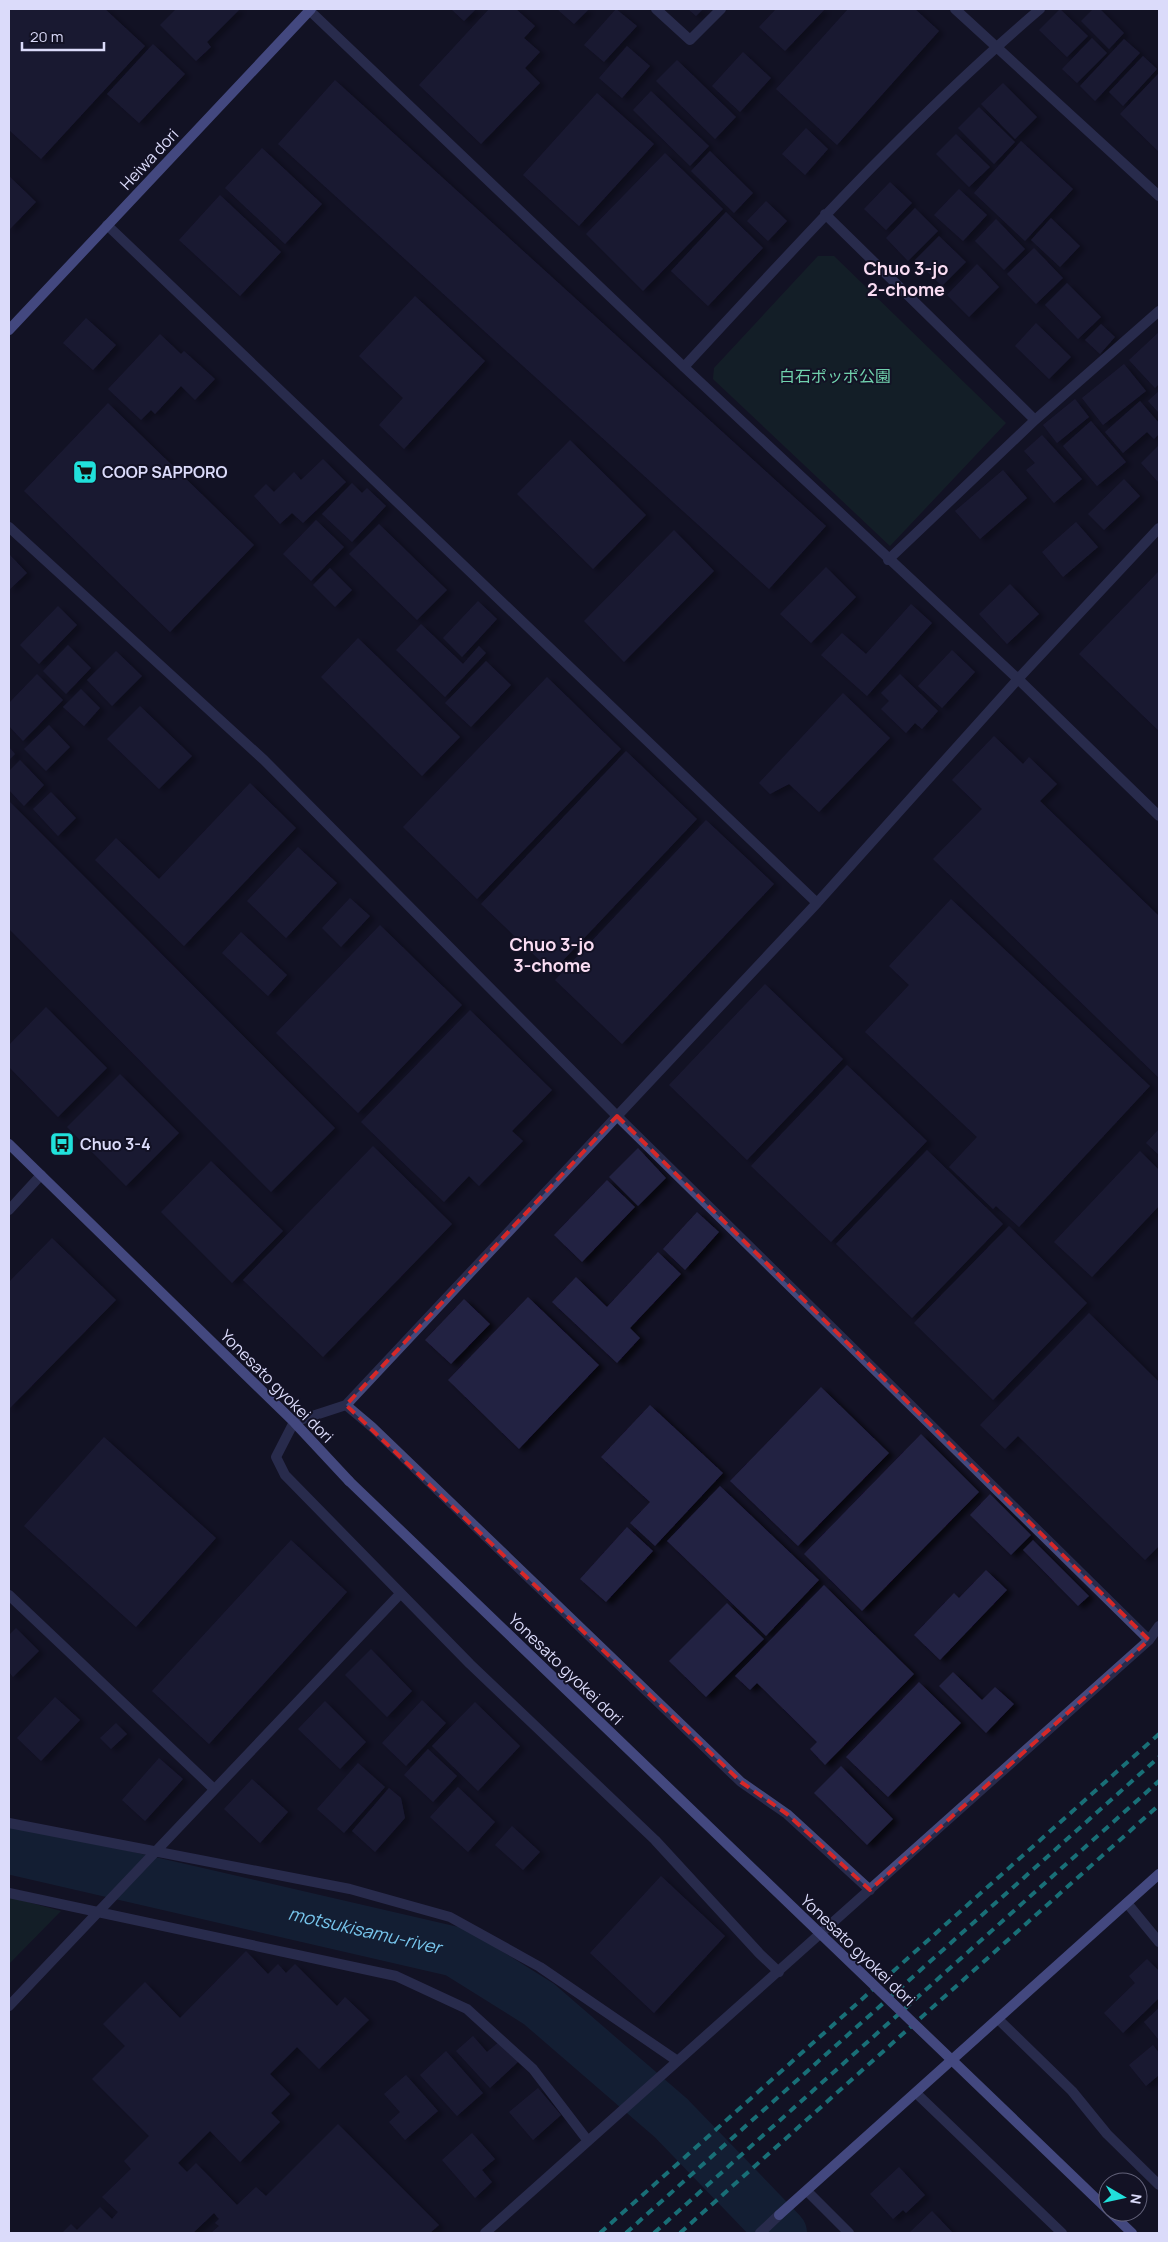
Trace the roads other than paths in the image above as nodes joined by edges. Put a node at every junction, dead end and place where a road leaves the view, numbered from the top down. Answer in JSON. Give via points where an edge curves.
{"nodes":[{"id":1,"x":310,"y":9,"type":"edge"},
{"id":2,"x":656,"y":9,"type":"edge"},
{"id":3,"x":721,"y":9,"type":"edge"},
{"id":4,"x":955,"y":9,"type":"edge"},
{"id":5,"x":1040,"y":9,"type":"edge"},
{"id":6,"x":996,"y":46,"type":"junction"},
{"id":7,"x":1159,"y":196,"type":"edge"},
{"id":8,"x":825,"y":214,"type":"junction"},
{"id":9,"x":107,"y":225,"type":"junction"},
{"id":10,"x":1159,"y":311,"type":"edge"},
{"id":11,"x":9,"y":330,"type":"edge"},
{"id":12,"x":684,"y":367,"type":"junction"},
{"id":13,"x":1035,"y":420,"type":"junction"},
{"id":14,"x":9,"y":527,"type":"edge"},
{"id":15,"x":1159,"y":528,"type":"edge"},
{"id":16,"x":888,"y":560,"type":"junction"},
{"id":17,"x":1018,"y":680,"type":"junction"},
{"id":18,"x":1159,"y":816,"type":"edge"},
{"id":19,"x":817,"y":903,"type":"junction"},
{"id":20,"x":617,"y":1116,"type":"junction"},
{"id":21,"x":9,"y":1144,"type":"edge"},
{"id":22,"x":41,"y":1175,"type":"junction"},
{"id":23,"x":9,"y":1210,"type":"edge"},
{"id":24,"x":346,"y":1405,"type":"junction"},
{"id":25,"x":294,"y":1422,"type":"junction"},
{"id":26,"x":400,"y":1594,"type":"junction"},
{"id":27,"x":9,"y":1595,"type":"edge"},
{"id":28,"x":1159,"y":1626,"type":"edge"},
{"id":29,"x":1149,"y":1640,"type":"junction"},
{"id":30,"x":214,"y":1789,"type":"junction"},
{"id":31,"x":9,"y":1822,"type":"edge"},
{"id":32,"x":154,"y":1852,"type":"junction"},
{"id":33,"x":1159,"y":1874,"type":"edge"},
{"id":34,"x":870,"y":1890,"type":"junction"},
{"id":35,"x":9,"y":1893,"type":"edge"},
{"id":36,"x":1127,"y":1903,"type":"junction"},
{"id":37,"x":98,"y":1911,"type":"junction"},
{"id":38,"x":1159,"y":1942,"type":"edge"},
{"id":39,"x":779,"y":1972,"type":"junction"},
{"id":40,"x":9,"y":2006,"type":"edge"},
{"id":41,"x":998,"y":2019,"type":"junction"},
{"id":42,"x":676,"y":2060,"type":"junction"},
{"id":43,"x":916,"y":2093,"type":"junction"},
{"id":44,"x":588,"y":2141,"type":"junction"},
{"id":45,"x":1159,"y":2185,"type":"edge"},
{"id":46,"x":807,"y":2191,"type":"junction"},
{"id":47,"x":1098,"y":2200,"type":"edge"},
{"id":48,"x":1120,"y":2222,"type":"edge"},
{"id":49,"x":484,"y":2233,"type":"edge"},
{"id":50,"x":760,"y":2233,"type":"edge"},
{"id":51,"x":849,"y":2233,"type":"edge"},
{"id":52,"x":1062,"y":2233,"type":"edge"},
{"id":53,"x":1132,"y":2233,"type":"edge"}],
"edges":[{"from":1,"to":9,"type":"street","name":"Heiwa dori"},
{"from":1,"to":12,"type":"street"},
{"from":2,"to":3,"type":"street","via":[[690,40]]},
{"from":4,"to":6,"type":"street"},
{"from":5,"to":6,"type":"street"},
{"from":6,"to":7,"type":"street"},
{"from":6,"to":8,"type":"street"},
{"from":8,"to":12,"type":"street"},
{"from":8,"to":13,"type":"street"},
{"from":9,"to":11,"type":"street","name":"Heiwa dori"},
{"from":9,"to":19,"type":"street"},
{"from":10,"to":13,"type":"street"},
{"from":12,"to":16,"type":"street"},
{"from":13,"to":16,"type":"street"},
{"from":14,"to":20,"type":"street","via":[[264,760]]},
{"from":15,"to":17,"type":"street"},
{"from":16,"to":17,"type":"street"},
{"from":17,"to":18,"type":"street"},
{"from":17,"to":19,"type":"street"},
{"from":19,"to":20,"type":"street"},
{"from":20,"to":24,"type":"street"},
{"from":20,"to":29,"type":"street"},
{"from":21,"to":22,"type":"street","name":"Yonesato gyokei dori"},
{"from":22,"to":23,"type":"street"},
{"from":22,"to":25,"type":"street","name":"Yonesato gyokei dori"},
{"from":24,"to":25,"type":"street"},
{"from":24,"to":34,"type":"street","via":[[372,1426],[741,1782],[787,1814]]},
{"from":25,"to":26,"type":"street","via":[[276,1456],[286,1475]]},
{"from":25,"to":47,"type":"street","name":"Yonesato gyokei dori","bridge":true,"via":[[349,1481]]},
{"from":26,"to":30,"type":"street"},
{"from":26,"to":39,"type":"street","via":[[655,1840]]},
{"from":27,"to":30,"type":"street"},
{"from":28,"to":29,"type":"street"},
{"from":29,"to":34,"type":"street"},
{"from":30,"to":32,"type":"street"},
{"from":31,"to":32,"type":"street"},
{"from":32,"to":37,"type":"street"},
{"from":32,"to":42,"type":"street","via":[[350,1889],[450,1917],[540,1967]]},
{"from":33,"to":36,"type":"street"},
{"from":34,"to":39,"type":"street"},
{"from":35,"to":37,"type":"street"},
{"from":36,"to":38,"type":"street"},
{"from":36,"to":41,"type":"street"},
{"from":37,"to":40,"type":"street"},
{"from":37,"to":44,"type":"street","via":[[396,1976],[467,2009],[533,2069]]},
{"from":39,"to":42,"type":"street"},
{"from":41,"to":43,"type":"street"},
{"from":41,"to":45,"type":"street","via":[[1072,2091],[1107,2134]]},
{"from":42,"to":44,"type":"street"},
{"from":43,"to":46,"type":"street"},
{"from":43,"to":52,"type":"street"},
{"from":44,"to":49,"type":"street"},
{"from":46,"to":50,"type":"street"},
{"from":46,"to":51,"type":"street"},
{"from":48,"to":53,"type":"street","name":"Yonesato gyokei dori"}]}
